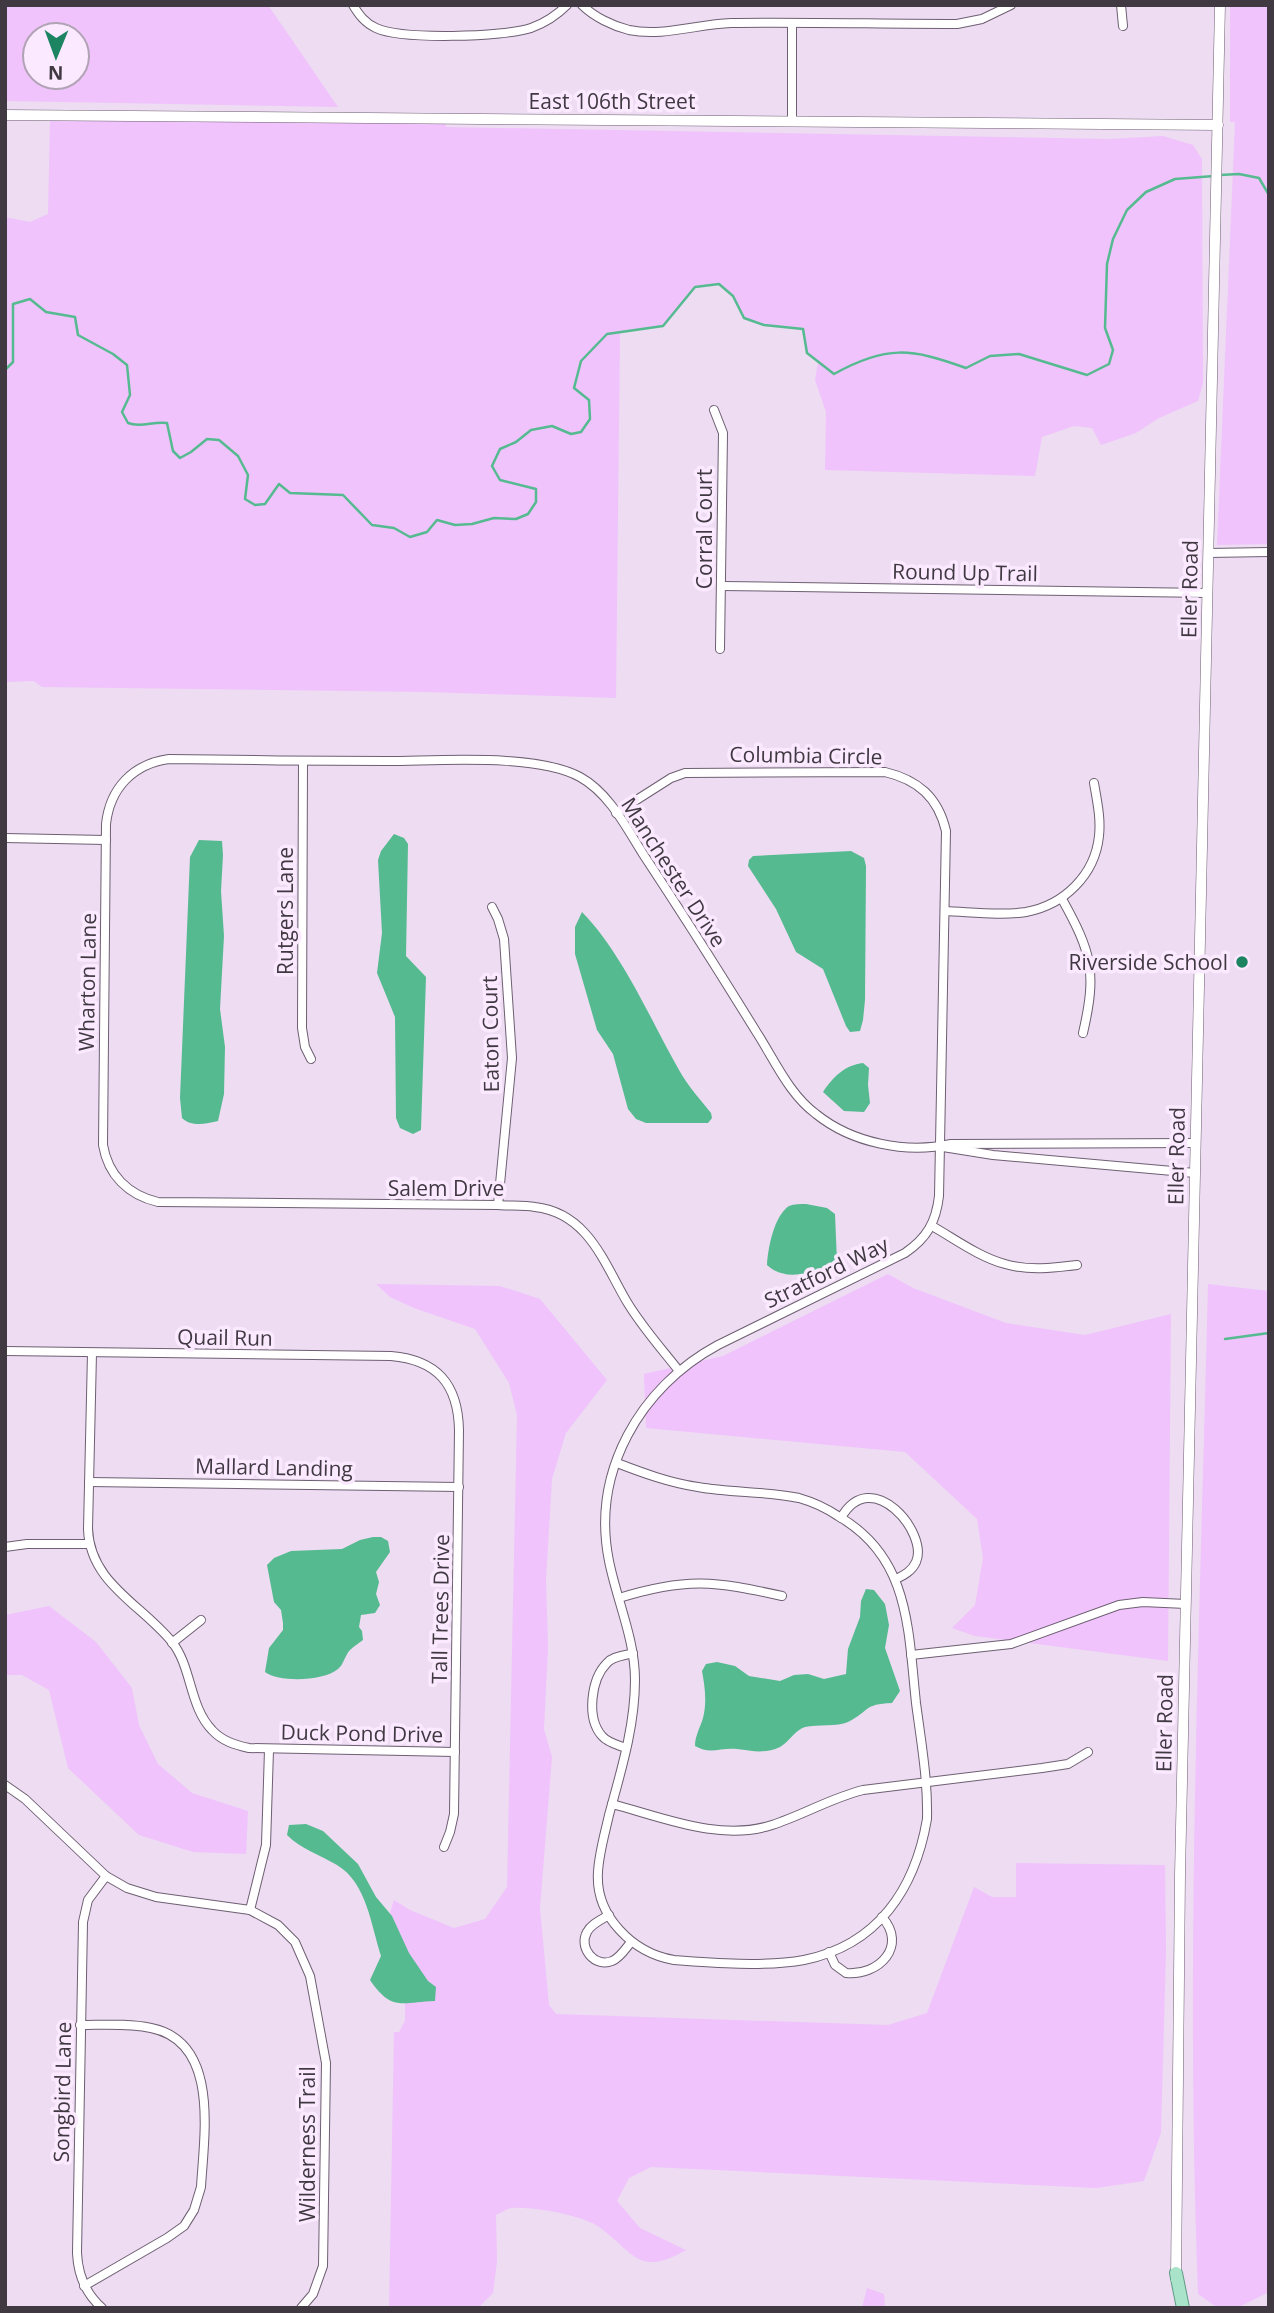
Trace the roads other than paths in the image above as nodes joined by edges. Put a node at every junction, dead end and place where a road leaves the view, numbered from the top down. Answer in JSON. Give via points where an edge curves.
{"nodes":[{"id":1,"x":354,"y":5,"type":"edge"},
{"id":2,"x":568,"y":5,"type":"edge"},
{"id":3,"x":582,"y":5,"type":"edge"},
{"id":4,"x":1011,"y":5,"type":"edge"},
{"id":5,"x":1121,"y":5,"type":"edge"},
{"id":6,"x":1220,"y":5,"type":"edge"},
{"id":7,"x":792,"y":24,"type":"junction"},
{"id":8,"x":1123,"y":26,"type":"dead end"},
{"id":9,"x":5,"y":115,"type":"edge"},
{"id":10,"x":792,"y":121,"type":"junction"},
{"id":11,"x":1218,"y":125,"type":"junction"},
{"id":12,"x":713,"y":410,"type":"dead end"},
{"id":13,"x":1269,"y":552,"type":"edge"},
{"id":14,"x":1209,"y":553,"type":"junction"},
{"id":15,"x":722,"y":586,"type":"junction"},
{"id":16,"x":1208,"y":593,"type":"junction"},
{"id":17,"x":720,"y":649,"type":"dead end"},
{"id":18,"x":303,"y":761,"type":"junction"},
{"id":19,"x":136,"y":771,"type":"joint"},
{"id":20,"x":1094,"y":783,"type":"dead end"},
{"id":21,"x":616,"y":813,"type":"junction"},
{"id":22,"x":5,"y":838,"type":"edge"},
{"id":23,"x":106,"y":840,"type":"junction"},
{"id":24,"x":1062,"y":899,"type":"junction"},
{"id":25,"x":492,"y":907,"type":"dead end"},
{"id":26,"x":945,"y":911,"type":"junction"},
{"id":27,"x":1083,"y":1034,"type":"dead end"},
{"id":28,"x":312,"y":1059,"type":"dead end"},
{"id":29,"x":1196,"y":1143,"type":"junction"},
{"id":30,"x":940,"y":1147,"type":"junction"},
{"id":31,"x":1195,"y":1173,"type":"junction"},
{"id":32,"x":133,"y":1192,"type":"joint"},
{"id":33,"x":498,"y":1205,"type":"junction"},
{"id":34,"x":932,"y":1226,"type":"junction"},
{"id":35,"x":1077,"y":1265,"type":"dead end"},
{"id":36,"x":5,"y":1352,"type":"edge"},
{"id":37,"x":92,"y":1353,"type":"junction"},
{"id":38,"x":679,"y":1371,"type":"junction"},
{"id":39,"x":440,"y":1375,"type":"joint"},
{"id":40,"x":617,"y":1463,"type":"junction"},
{"id":41,"x":89,"y":1482,"type":"junction"},
{"id":42,"x":458,"y":1487,"type":"junction"},
{"id":43,"x":841,"y":1518,"type":"junction"},
{"id":44,"x":89,"y":1544,"type":"junction"},
{"id":45,"x":5,"y":1547,"type":"edge"},
{"id":46,"x":896,"y":1580,"type":"junction"},
{"id":47,"x":782,"y":1596,"type":"dead end"},
{"id":48,"x":619,"y":1598,"type":"junction"},
{"id":49,"x":1186,"y":1604,"type":"junction"},
{"id":50,"x":201,"y":1620,"type":"dead end"},
{"id":51,"x":172,"y":1643,"type":"junction"},
{"id":52,"x":633,"y":1653,"type":"junction"},
{"id":53,"x":911,"y":1655,"type":"junction"},
{"id":54,"x":626,"y":1748,"type":"junction"},
{"id":55,"x":269,"y":1750,"type":"junction"},
{"id":56,"x":455,"y":1752,"type":"junction"},
{"id":57,"x":1088,"y":1752,"type":"dead end"},
{"id":58,"x":925,"y":1782,"type":"junction"},
{"id":59,"x":5,"y":1785,"type":"edge"},
{"id":60,"x":612,"y":1804,"type":"junction"},
{"id":61,"x":444,"y":1847,"type":"dead end"},
{"id":62,"x":106,"y":1876,"type":"junction"},
{"id":63,"x":250,"y":1910,"type":"junction"},
{"id":64,"x":609,"y":1915,"type":"junction"},
{"id":65,"x":882,"y":1917,"type":"junction"},
{"id":66,"x":631,"y":1941,"type":"junction"},
{"id":67,"x":829,"y":1952,"type":"junction"},
{"id":68,"x":80,"y":2025,"type":"junction"},
{"id":69,"x":1176,"y":2273,"type":"joint"},
{"id":70,"x":85,"y":2286,"type":"junction"},
{"id":71,"x":102,"y":2308,"type":"edge"},
{"id":72,"x":301,"y":2308,"type":"edge"},
{"id":73,"x":1181,"y":2308,"type":"edge"}],
"edges":[{"from":1,"to":2,"type":"street","via":[[377,29],[420,35],[504,34],[546,21]]},
{"from":3,"to":7,"type":"street","via":[[598,18],[653,32],[730,23]]},
{"from":4,"to":7,"type":"street","via":[[982,19],[957,24]]},
{"from":5,"to":8,"type":"street"},
{"from":6,"to":11,"type":"street","name":"Eller Road"},
{"from":7,"to":10,"type":"street"},
{"from":9,"to":10,"type":"street","name":"East 106th Street"},
{"from":10,"to":11,"type":"street","name":"East 106th Street"},
{"from":11,"to":14,"type":"street","name":"Eller Road"},
{"from":12,"to":15,"type":"street","name":"Corral Court","via":[[723,433]]},
{"from":13,"to":14,"type":"street"},
{"from":14,"to":16,"type":"street","name":"Eller Road"},
{"from":15,"to":16,"type":"street","name":"Round Up Trail"},
{"from":15,"to":17,"type":"street","name":"Corral Court"},
{"from":16,"to":29,"type":"street","name":"Eller Road"},
{"from":18,"to":19,"type":"street","name":"Manchester Drive","via":[[169,759]]},
{"from":18,"to":21,"type":"street","name":"Manchester Drive","via":[[540,763],[583,779]]},
{"from":18,"to":28,"type":"street","name":"Rutgers Lane","via":[[302,1028]]},
{"from":19,"to":23,"type":"street","name":"Wharton Lane","via":[[114,793]]},
{"from":20,"to":24,"type":"street","via":[[1100,826],[1094,855],[1087,873]]},
{"from":21,"to":26,"type":"street","name":"Columbia Circle","via":[[685,773],[885,772],[904,777],[933,799],[943,817],[947,831]]},
{"from":21,"to":30,"type":"street","name":"Manchester Drive","via":[[805,1104],[837,1129],[864,1140]]},
{"from":22,"to":23,"type":"street"},
{"from":23,"to":32,"type":"street","name":"Wharton Lane","via":[[103,1144],[112,1172]]},
{"from":24,"to":26,"type":"street","via":[[1025,912]]},
{"from":24,"to":27,"type":"street","via":[[1090,959]]},
{"from":25,"to":33,"type":"street","name":"Eaton Court","via":[[504,939],[512,1058]]},
{"from":26,"to":30,"type":"street"},
{"from":29,"to":30,"type":"street","name":"Manchester Drive"},
{"from":29,"to":31,"type":"street","name":"Eller Road"},
{"from":30,"to":31,"type":"street","name":"Manchester Drive"},
{"from":30,"to":34,"type":"street","via":[[939,1196]]},
{"from":31,"to":49,"type":"street","name":"Eller Road"},
{"from":32,"to":33,"type":"street","name":"Salem Drive","via":[[150,1200],[174,1202]]},
{"from":33,"to":38,"type":"street","name":"Salem Drive","via":[[537,1207],[583,1229],[641,1324]]},
{"from":34,"to":35,"type":"street","via":[[1005,1265],[1041,1269]]},
{"from":34,"to":38,"type":"street","name":"Stratford Way","via":[[905,1252],[718,1345]]},
{"from":36,"to":37,"type":"street","name":"Quail Run"},
{"from":37,"to":39,"type":"street","name":"Quail Run","via":[[391,1356],[421,1362]]},
{"from":37,"to":41,"type":"street"},
{"from":38,"to":40,"type":"street","name":"Stratford Way","via":[[644,1407]]},
{"from":39,"to":42,"type":"street","name":"Tall Trees Drive","via":[[451,1387],[459,1415]]},
{"from":40,"to":43,"type":"street","via":[[697,1487],[800,1498]]},
{"from":40,"to":48,"type":"street","name":"Stratford Way","via":[[609,1490],[606,1531]]},
{"from":41,"to":42,"type":"street","name":"Mallard Landing"},
{"from":41,"to":44,"type":"street"},
{"from":42,"to":56,"type":"street","name":"Tall Trees Drive"},
{"from":43,"to":46,"type":"street","via":[[878,1549]]},
{"from":43,"to":46,"type":"street","via":[[854,1501],[866,1497],[883,1502],[903,1518],[919,1553],[913,1568]]},
{"from":44,"to":45,"type":"street"},
{"from":44,"to":51,"type":"street","via":[[106,1578]]},
{"from":46,"to":53,"type":"street"},
{"from":47,"to":48,"type":"street","via":[[702,1582],[662,1586]]},
{"from":48,"to":52,"type":"street","name":"Stratford Way"},
{"from":49,"to":53,"type":"street","via":[[1119,1605],[1011,1644]]},
{"from":49,"to":69,"type":"street","name":"Eller Road"},
{"from":50,"to":51,"type":"street"},
{"from":51,"to":55,"type":"street","name":"Duck Pond Drive","via":[[198,1707],[214,1732],[236,1745]]},
{"from":52,"to":54,"type":"street","name":"Stratford Way","via":[[634,1707]]},
{"from":52,"to":54,"type":"street","via":[[607,1663],[597,1678],[593,1698],[602,1737]]},
{"from":53,"to":58,"type":"street"},
{"from":54,"to":60,"type":"street","name":"Stratford Way"},
{"from":55,"to":56,"type":"street","name":"Duck Pond Drive"},
{"from":55,"to":63,"type":"street","via":[[267,1845]]},
{"from":56,"to":61,"type":"street","name":"Tall Trees Drive","via":[[454,1814]]},
{"from":57,"to":58,"type":"street","via":[[1068,1764]]},
{"from":58,"to":60,"type":"street","via":[[843,1795],[771,1826],[740,1832]]},
{"from":58,"to":65,"type":"street","via":[[923,1846],[908,1885]]},
{"from":59,"to":62,"type":"street","name":"Wilderness Trail"},
{"from":60,"to":64,"type":"street","name":"Stratford Way","via":[[598,1874]]},
{"from":62,"to":63,"type":"street","name":"Wilderness Trail","via":[[141,1894]]},
{"from":62,"to":68,"type":"street","name":"Songbird Lane","via":[[89,1900],[83,1922]]},
{"from":63,"to":72,"type":"street","name":"Wilderness Trail","via":[[278,1925],[303,1955],[326,2063],[323,2266],[313,2294]]},
{"from":64,"to":66,"type":"street"},
{"from":64,"to":66,"type":"street","via":[[586,1934],[589,1955],[608,1963]]},
{"from":65,"to":67,"type":"street"},
{"from":65,"to":67,"type":"street","via":[[890,1926],[893,1941],[878,1965],[846,1973],[835,1965]]},
{"from":66,"to":67,"type":"street","via":[[663,1958],[700,1962],[788,1962]]},
{"from":68,"to":70,"type":"street","name":"Songbird Lane","via":[[77,2253]]},
{"from":68,"to":70,"type":"street","via":[[145,2027],[173,2037],[196,2064],[204,2099],[201,2187],[189,2219],[167,2238]]},
{"from":69,"to":73,"type":"main road"},
{"from":70,"to":71,"type":"street","name":"Songbird Lane"}]}
